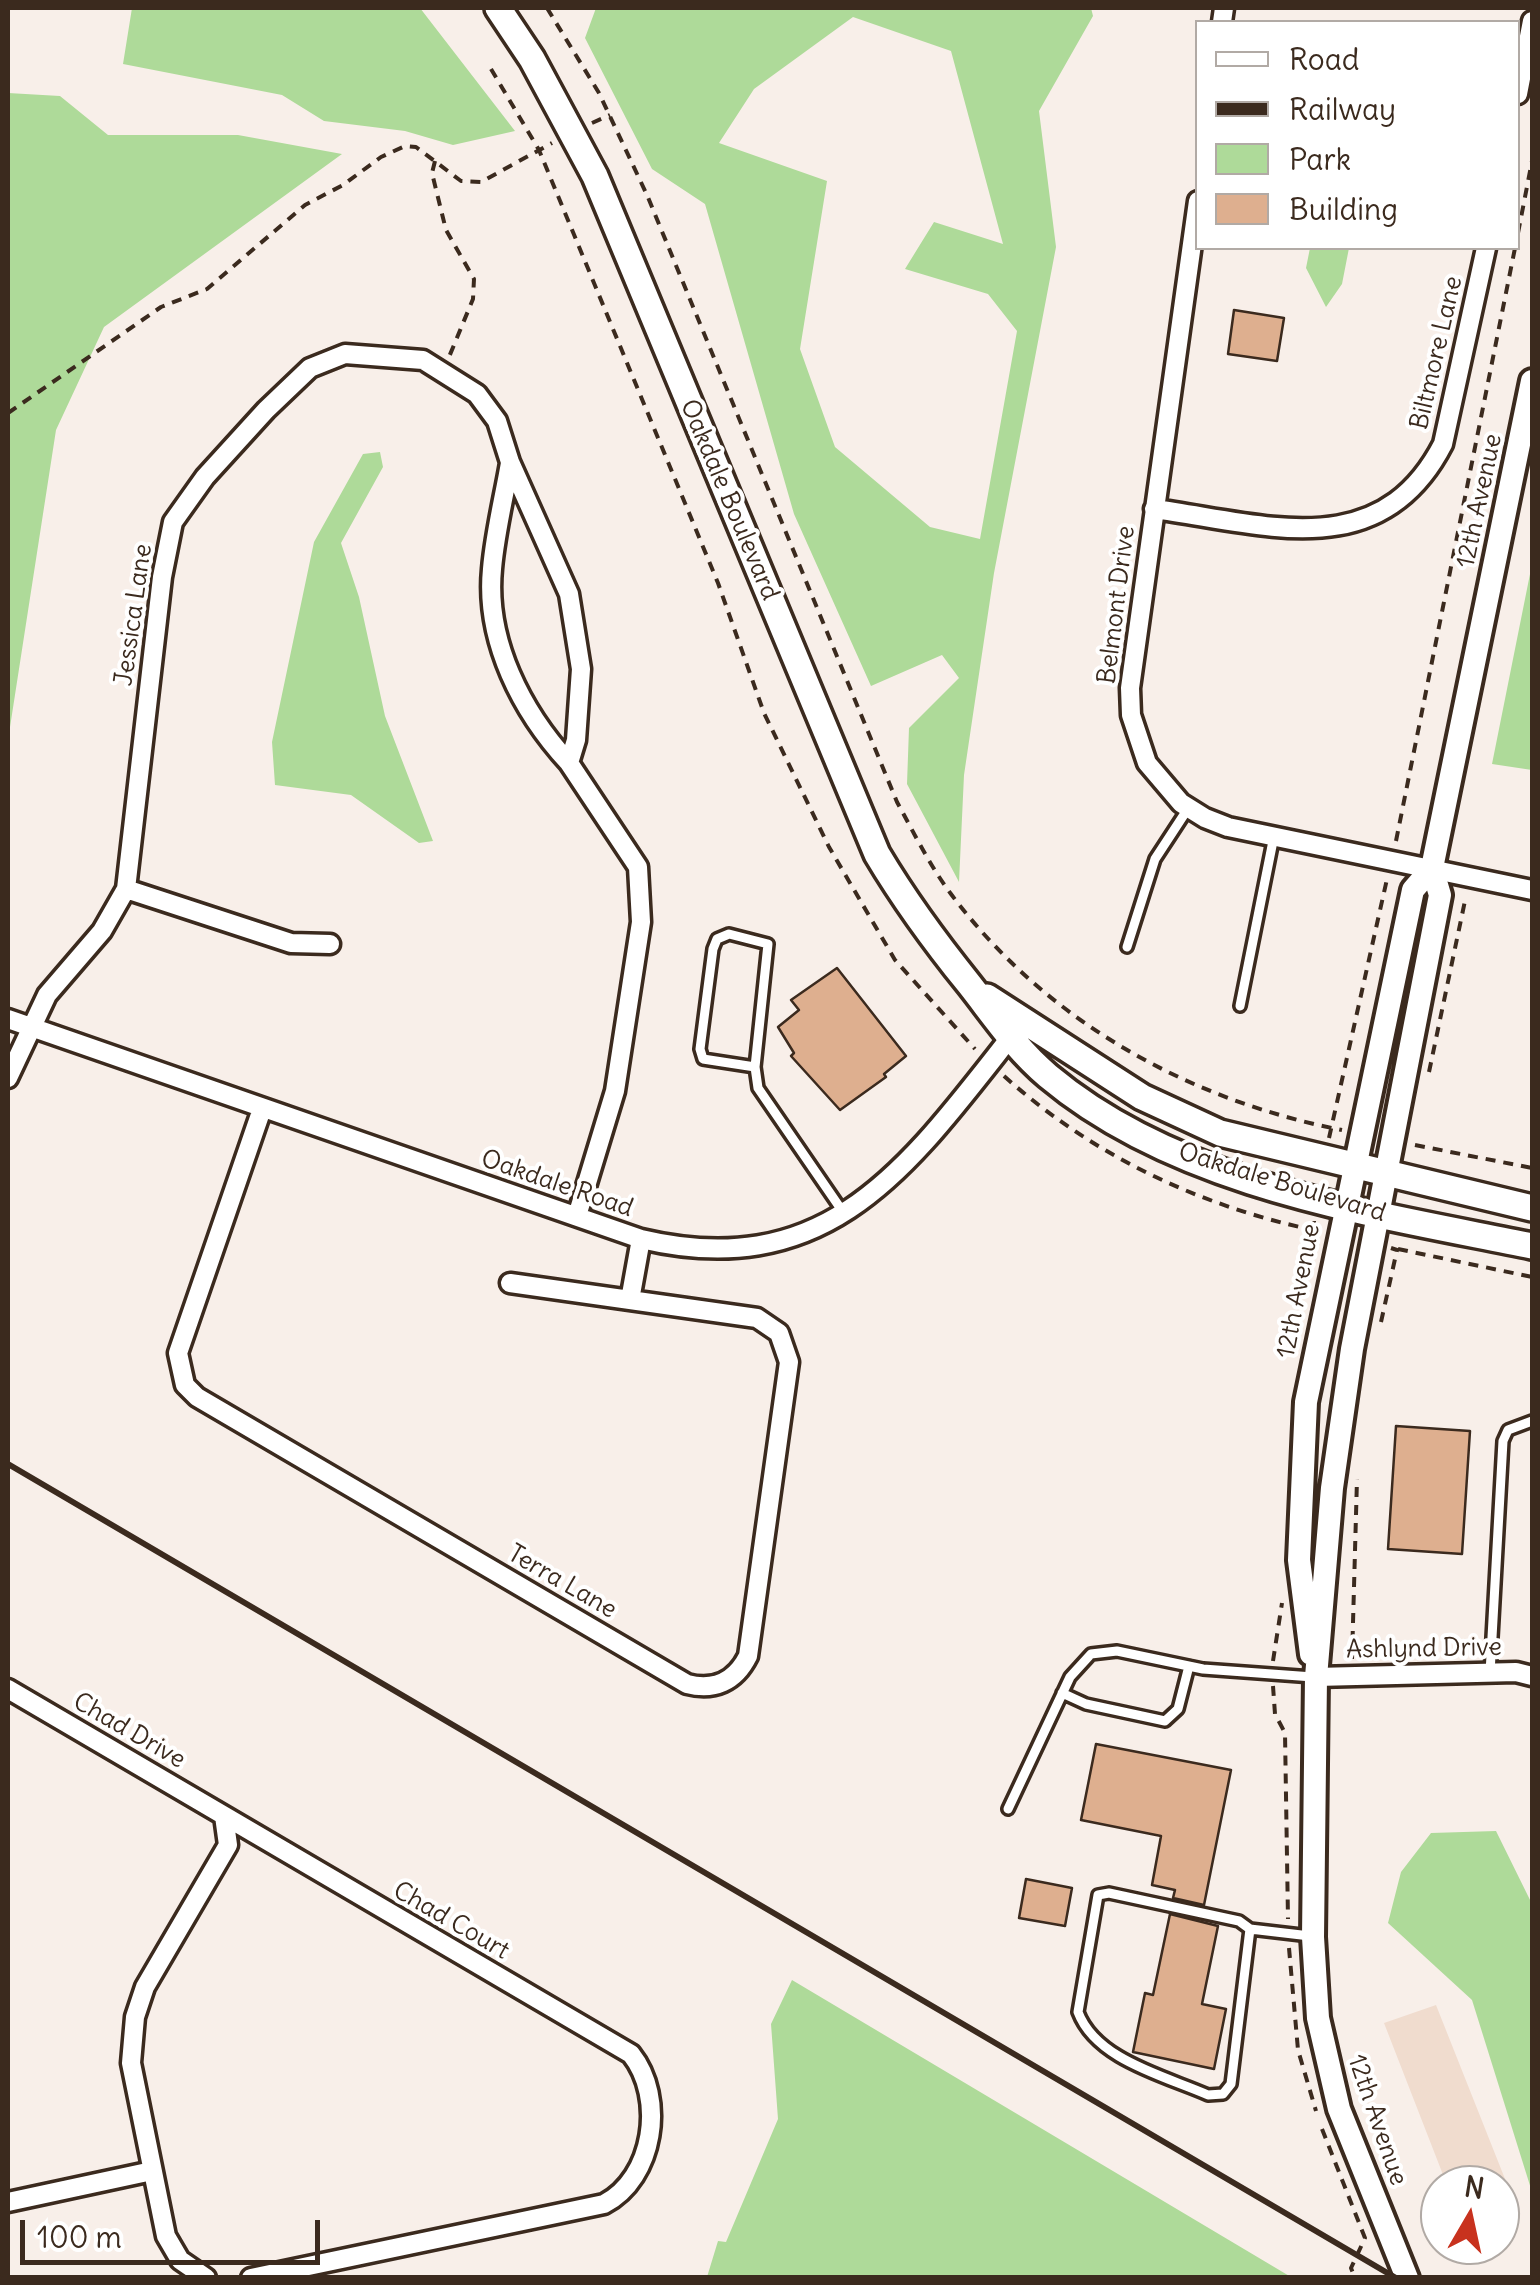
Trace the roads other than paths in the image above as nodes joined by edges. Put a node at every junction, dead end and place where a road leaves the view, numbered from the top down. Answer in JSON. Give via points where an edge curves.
{"nodes":[{"id":1,"x":498,"y":8,"type":"edge"},
{"id":2,"x":1532,"y":21,"type":"edge"},
{"id":3,"x":1520,"y":84,"type":"edge"},
{"id":4,"x":1195,"y":221,"type":"edge"},
{"id":5,"x":1486,"y":250,"type":"edge"},
{"id":6,"x":1532,"y":381,"type":"edge"},
{"id":7,"x":510,"y":462,"type":"junction"},
{"id":8,"x":1154,"y":510,"type":"junction"},
{"id":9,"x":569,"y":762,"type":"junction"},
{"id":10,"x":1188,"y":808,"type":"junction"},
{"id":11,"x":1274,"y":836,"type":"junction"},
{"id":12,"x":1432,"y":868,"type":"junction"},
{"id":13,"x":126,"y":889,"type":"junction"},
{"id":14,"x":1532,"y":890,"type":"edge"},
{"id":15,"x":330,"y":944,"type":"dead end"},
{"id":16,"x":1127,"y":947,"type":"dead end"},
{"id":17,"x":1240,"y":1006,"type":"dead end"},
{"id":18,"x":8,"y":1019,"type":"edge"},
{"id":19,"x":32,"y":1028,"type":"junction"},
{"id":20,"x":1016,"y":1030,"type":"junction"},
{"id":21,"x":755,"y":1067,"type":"junction"},
{"id":22,"x":8,"y":1078,"type":"edge"},
{"id":23,"x":262,"y":1109,"type":"junction"},
{"id":24,"x":1353,"y":1168,"type":"junction"},
{"id":25,"x":1388,"y":1176,"type":"junction"},
{"id":26,"x":1345,"y":1205,"type":"junction"},
{"id":27,"x":1532,"y":1208,"type":"edge"},
{"id":28,"x":844,"y":1214,"type":"junction"},
{"id":29,"x":1380,"y":1214,"type":"junction"},
{"id":30,"x":577,"y":1216,"type":"junction"},
{"id":31,"x":641,"y":1239,"type":"junction"},
{"id":32,"x":1532,"y":1246,"type":"edge"},
{"id":33,"x":510,"y":1283,"type":"dead end"},
{"id":34,"x":630,"y":1300,"type":"junction"},
{"id":35,"x":1532,"y":1421,"type":"edge"},
{"id":36,"x":1189,"y":1666,"type":"junction"},
{"id":37,"x":1490,"y":1673,"type":"junction"},
{"id":38,"x":1316,"y":1676,"type":"junction"},
{"id":39,"x":1532,"y":1676,"type":"edge"},
{"id":40,"x":8,"y":1689,"type":"edge"},
{"id":41,"x":1062,"y":1693,"type":"junction"},
{"id":42,"x":1008,"y":1808,"type":"dead end"},
{"id":43,"x":224,"y":1816,"type":"junction"},
{"id":44,"x":1250,"y":1928,"type":"junction"},
{"id":45,"x":1313,"y":1936,"type":"junction"},
{"id":46,"x":152,"y":2172,"type":"junction"},
{"id":47,"x":8,"y":2202,"type":"edge"},
{"id":48,"x":206,"y":2278,"type":"edge"},
{"id":49,"x":251,"y":2278,"type":"edge"},
{"id":50,"x":1406,"y":2278,"type":"edge"}],
"edges":[{"from":1,"to":20,"type":"main road","name":"Oakdale Boulevard","via":[[595,176],[864,828],[910,910]]},
{"from":2,"to":3,"type":"street"},
{"from":4,"to":8,"type":"street","name":"Belmont Drive"},
{"from":5,"to":8,"type":"street","name":"Biltmore Lane","via":[[1443,444],[1398,502],[1326,530]]},
{"from":6,"to":12,"type":"street","name":"12th Avenue"},
{"from":7,"to":9,"type":"street","name":"Jessica Lane","via":[[569,594],[581,669]]},
{"from":7,"to":9,"type":"street","name":"Jessica Lane","via":[[491,572],[499,640],[536,726]]},
{"from":7,"to":13,"type":"street","name":"Jessica Lane","via":[[497,420],[477,394],[444,370],[423,360],[345,354],[310,368],[205,477],[173,522],[162,577]]},
{"from":8,"to":10,"type":"street","name":"Belmont Drive","via":[[1131,715],[1147,763]]},
{"from":9,"to":30,"type":"street","name":"Jessica Lane","via":[[638,867],[640,922],[616,1091]]},
{"from":10,"to":11,"type":"street","name":"Belmont Drive","via":[[1228,827]]},
{"from":10,"to":16,"type":"lane","via":[[1156,859]]},
{"from":11,"to":12,"type":"street","name":"Belmont Drive"},
{"from":11,"to":17,"type":"lane"},
{"from":12,"to":14,"type":"street","name":"Belmont Drive"},
{"from":12,"to":24,"type":"street","name":"12th Avenue","via":[[1413,890]]},
{"from":12,"to":25,"type":"street","name":"12th Avenue","via":[[1440,895]]},
{"from":13,"to":15,"type":"street","via":[[292,943]]},
{"from":13,"to":19,"type":"street","name":"Jessica Lane","via":[[102,930],[47,996]]},
{"from":18,"to":19,"type":"street","name":"Oakdale Road"},
{"from":19,"to":22,"type":"street","name":"Jessica Lane"},
{"from":19,"to":23,"type":"street","name":"Oakdale Road"},
{"from":20,"to":24,"type":"main road","name":"Oakdale Boulevard","via":[[1181,1117]]},
{"from":20,"to":26,"type":"main road","name":"Oakdale Boulevard","via":[[1049,1077],[1134,1132],[1251,1179]]},
{"from":20,"to":28,"type":"street","name":"Oakdale Road","via":[[912,1154]]},
{"from":21,"to":21,"type":"lane","via":[[768,944],[728,934],[713,949],[700,1049],[711,1062]]},
{"from":21,"to":28,"type":"lane","via":[[758,1088]]},
{"from":23,"to":30,"type":"street","name":"Oakdale Road"},
{"from":23,"to":34,"type":"street","name":"Terra Lane","via":[[178,1353],[185,1385],[687,1684],[716,1686],[730,1680],[748,1656],[786,1347],[757,1318]]},
{"from":24,"to":25,"type":"main road","name":"Oakdale Boulevard"},
{"from":24,"to":26,"type":"street","name":"12th Avenue"},
{"from":25,"to":27,"type":"main road","name":"Oakdale Boulevard"},
{"from":25,"to":29,"type":"street","name":"12th Avenue"},
{"from":26,"to":29,"type":"main road","name":"Oakdale Boulevard"},
{"from":26,"to":38,"type":"street","name":"12th Avenue","via":[[1306,1402],[1299,1500],[1304,1625]]},
{"from":28,"to":31,"type":"street","name":"Oakdale Road","via":[[808,1234],[748,1249],[711,1251]]},
{"from":29,"to":32,"type":"main road","name":"Oakdale Boulevard"},
{"from":29,"to":38,"type":"street","name":"12th Avenue","via":[[1338,1439]]},
{"from":30,"to":31,"type":"street","name":"Oakdale Road"},
{"from":31,"to":34,"type":"street"},
{"from":33,"to":34,"type":"street","name":"Terra Lane"},
{"from":35,"to":37,"type":"lane","via":[[1508,1430],[1503,1440]]},
{"from":36,"to":38,"type":"lane"},
{"from":36,"to":41,"type":"lane","via":[[1102,1650],[1078,1664]]},
{"from":36,"to":41,"type":"lane","via":[[1172,1718],[1138,1716]]},
{"from":37,"to":38,"type":"street","name":"Ashlynd Drive"},
{"from":37,"to":39,"type":"street","name":"Ashlynd Drive"},
{"from":38,"to":45,"type":"street","name":"12th Avenue"},
{"from":40,"to":43,"type":"street","name":"Chad Drive"},
{"from":41,"to":42,"type":"lane"},
{"from":43,"to":46,"type":"street","via":[[228,1845],[144,1987],[135,2018],[131,2064]]},
{"from":43,"to":49,"type":"street","name":"Chad Court","via":[[631,2054],[647,2078],[651,2103],[635,2179],[604,2204]]},
{"from":44,"to":44,"type":"lane","via":[[1098,1895],[1078,2012],[1082,2023],[1115,2055],[1208,2095],[1223,2094],[1231,2084]]},
{"from":44,"to":45,"type":"lane"},
{"from":45,"to":50,"type":"street","name":"12th Avenue","via":[[1326,2064]]},
{"from":46,"to":47,"type":"street"},
{"from":46,"to":48,"type":"street","via":[[173,2250]]}]}
